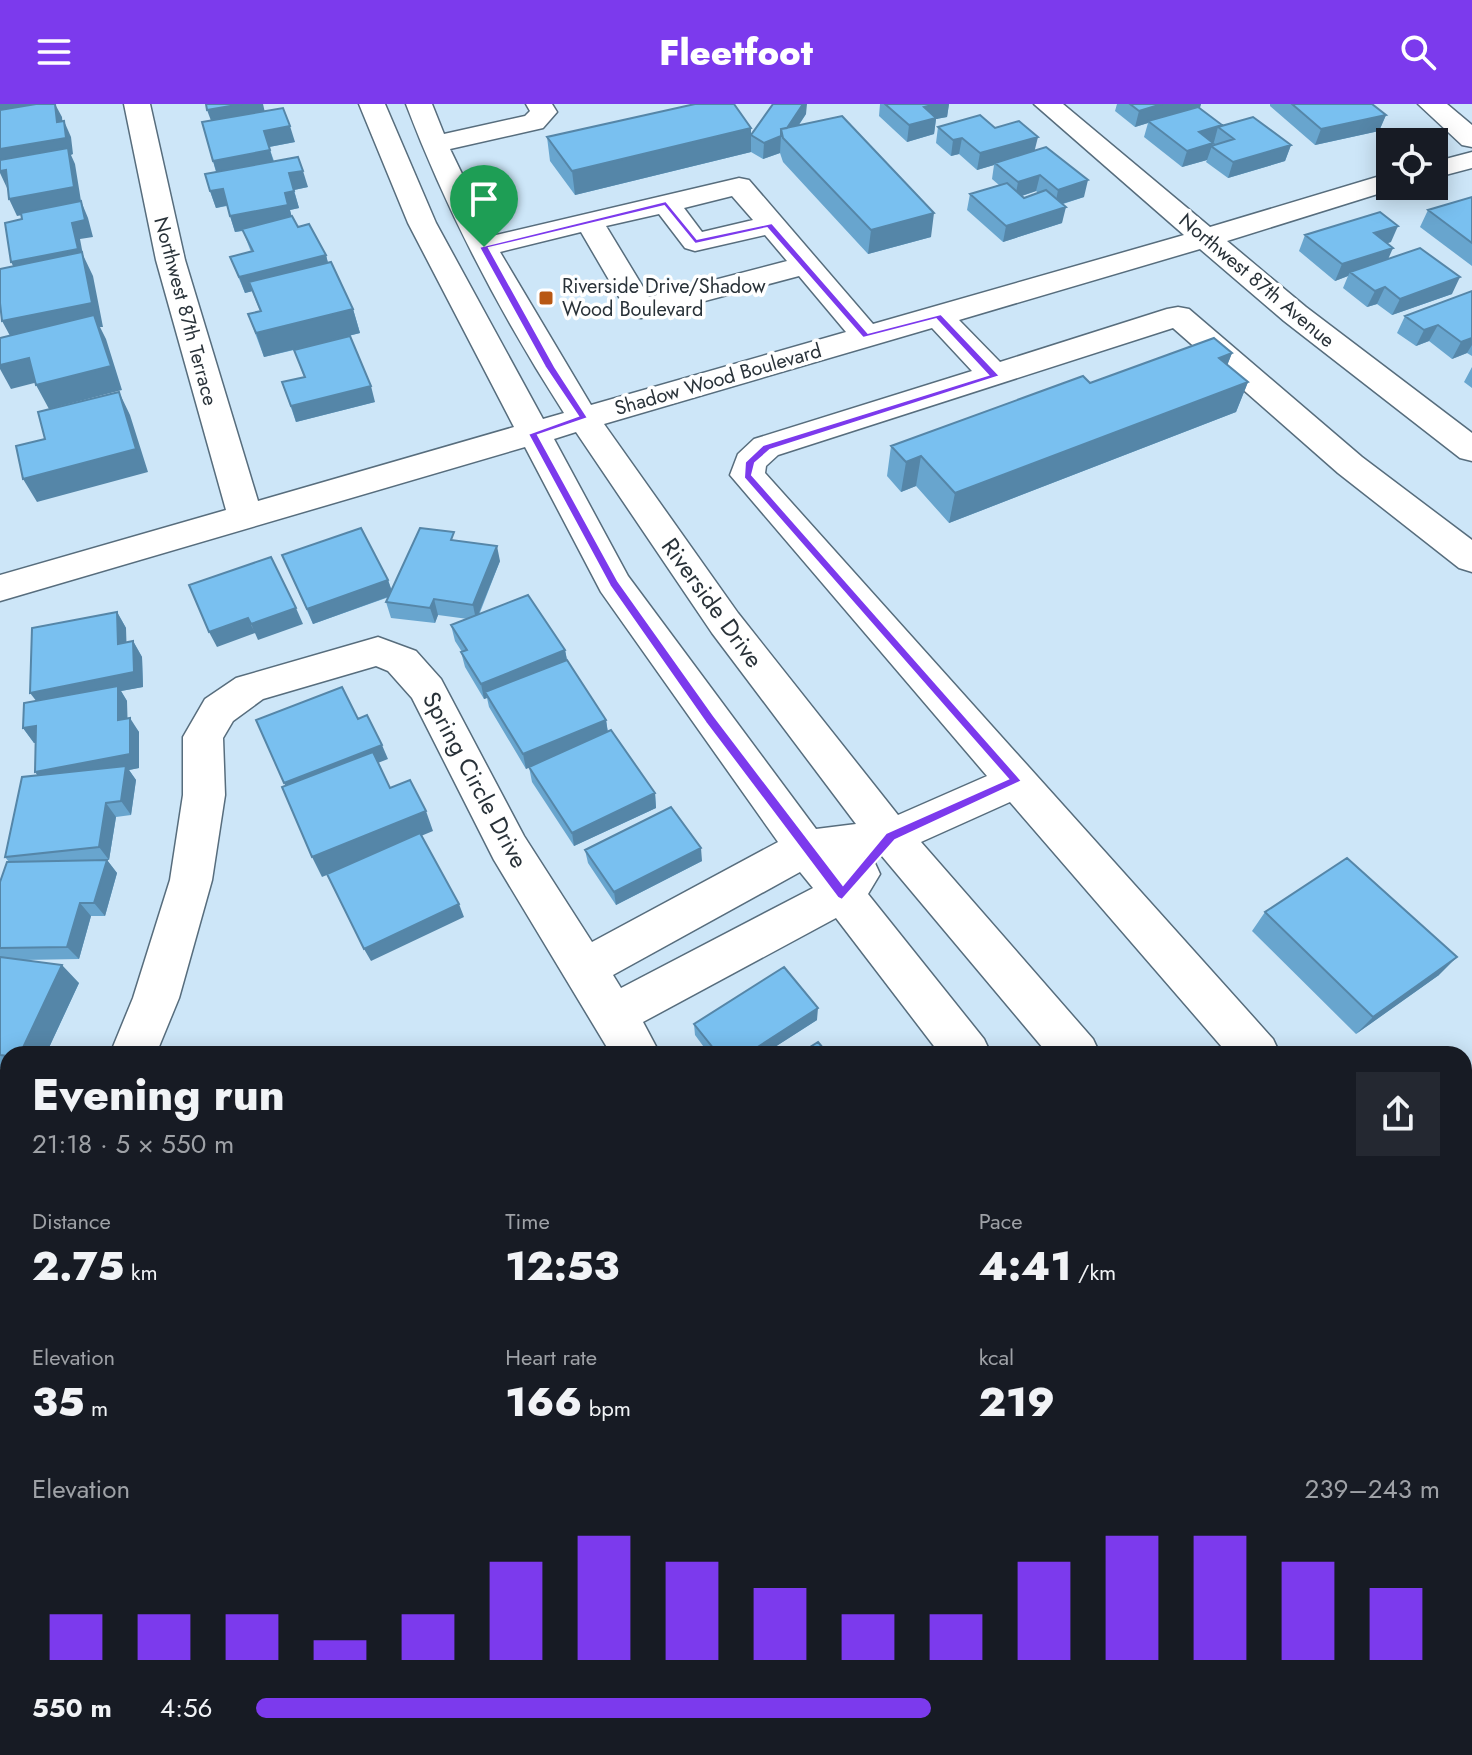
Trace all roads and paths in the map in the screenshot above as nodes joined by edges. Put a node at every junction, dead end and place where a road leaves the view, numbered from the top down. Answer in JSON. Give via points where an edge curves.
{"nodes":[{"id":1,"x":137,"y":104,"type":"edge"},
{"id":2,"x":372,"y":104,"type":"edge"},
{"id":3,"x":419,"y":104,"type":"edge"},
{"id":4,"x":539,"y":104,"type":"edge"},
{"id":5,"x":1047,"y":104,"type":"edge"},
{"id":6,"x":1431,"y":104,"type":"edge"},
{"id":7,"x":1472,"y":139,"type":"edge"},
{"id":8,"x":434,"y":144,"type":"junction"},
{"id":9,"x":1472,"y":160,"type":"edge"},
{"id":10,"x":1448,"y":166,"type":"edge"},
{"id":11,"x":1376,"y":185,"type":"edge"},
{"id":12,"x":666,"y":203,"type":"junction"},
{"id":13,"x":590,"y":223,"type":"junction"},
{"id":14,"x":769,"y":225,"type":"junction"},
{"id":15,"x":1206,"y":238,"type":"junction"},
{"id":16,"x":484,"y":247,"type":"junction"},
{"id":17,"x":804,"y":266,"type":"junction"},
{"id":18,"x":938,"y":316,"type":"junction"},
{"id":19,"x":866,"y":336,"type":"junction"},
{"id":20,"x":995,"y":376,"type":"junction"},
{"id":21,"x":583,"y":418,"type":"junction"},
{"id":22,"x":533,"y":434,"type":"junction"},
{"id":23,"x":1472,"y":450,"type":"edge"},
{"id":24,"x":245,"y":515,"type":"junction"},
{"id":25,"x":1472,"y":559,"type":"edge"},
{"id":26,"x":0,"y":588,"type":"edge"},
{"id":27,"x":1016,"y":781,"type":"junction"},
{"id":28,"x":891,"y":837,"type":"junction"},
{"id":29,"x":806,"y":848,"type":"junction"},
{"id":30,"x":842,"y":894,"type":"junction"},
{"id":31,"x":584,"y":968,"type":"junction"},
{"id":32,"x":613,"y":1015,"type":"junction"},
{"id":33,"x":136,"y":1046,"type":"edge"},
{"id":34,"x":632,"y":1046,"type":"edge"},
{"id":35,"x":962,"y":1046,"type":"edge"},
{"id":36,"x":1070,"y":1046,"type":"edge"},
{"id":37,"x":1250,"y":1046,"type":"edge"}],
"edges":[{"from":1,"to":24,"type":"street","name":"Northwest 87th Terrace","via":[[176,285]]},
{"from":2,"to":22,"type":"street","via":[[422,223]]},
{"from":3,"to":8,"type":"street","name":"Riverside Drive"},
{"from":4,"to":8,"type":"street","via":[[544,112],[534,122]]},
{"from":5,"to":15,"type":"street","name":"Northwest 87th Avenue"},
{"from":6,"to":7,"type":"street"},
{"from":8,"to":16,"type":"street","name":"Riverside Drive"},
{"from":9,"to":10,"type":"street"},
{"from":11,"to":15,"type":"street","name":"Shadow Wood Boulevard"},
{"from":12,"to":13,"type":"street"},
{"from":12,"to":14,"type":"street","via":[[739,186]]},
{"from":12,"to":14,"type":"street","via":[[695,242]]},
{"from":13,"to":16,"type":"street"},
{"from":13,"to":17,"type":"street","via":[[641,309]]},
{"from":14,"to":17,"type":"street"},
{"from":15,"to":18,"type":"street","name":"Shadow Wood Boulevard"},
{"from":15,"to":23,"type":"street","name":"Northwest 87th Avenue","via":[[1401,399]]},
{"from":16,"to":21,"type":"street","name":"Riverside Drive"},
{"from":17,"to":19,"type":"street"},
{"from":18,"to":19,"type":"street","name":"Shadow Wood Boulevard"},
{"from":18,"to":20,"type":"street"},
{"from":19,"to":21,"type":"street","name":"Shadow Wood Boulevard"},
{"from":20,"to":25,"type":"street","via":[[1178,316],[1350,465]]},
{"from":20,"to":27,"type":"street","via":[[766,447],[750,462],[747,475]]},
{"from":21,"to":22,"type":"street","name":"Shadow Wood Boulevard"},
{"from":21,"to":28,"type":"street","name":"Riverside Drive","via":[[710,605]]},
{"from":22,"to":24,"type":"street","name":"Shadow Wood Boulevard"},
{"from":22,"to":29,"type":"street","via":[[614,583]]},
{"from":24,"to":26,"type":"street","name":"Shadow Wood Boulevard"},
{"from":27,"to":28,"type":"street"},
{"from":27,"to":37,"type":"street"},
{"from":28,"to":29,"type":"street"},
{"from":28,"to":30,"type":"street"},
{"from":28,"to":36,"type":"street","name":"Riverside Drive"},
{"from":29,"to":30,"type":"street"},
{"from":29,"to":31,"type":"street"},
{"from":30,"to":32,"type":"street"},
{"from":30,"to":35,"type":"street"},
{"from":31,"to":32,"type":"street","name":"Spring Circle Drive"},
{"from":31,"to":33,"type":"street","name":"Spring Circle Drive","via":[[509,848],[427,689],[402,661],[378,651],[250,688],[219,710],[203,737],[204,795],[191,880]]},
{"from":32,"to":34,"type":"street","name":"Spring Circle Drive"}]}
